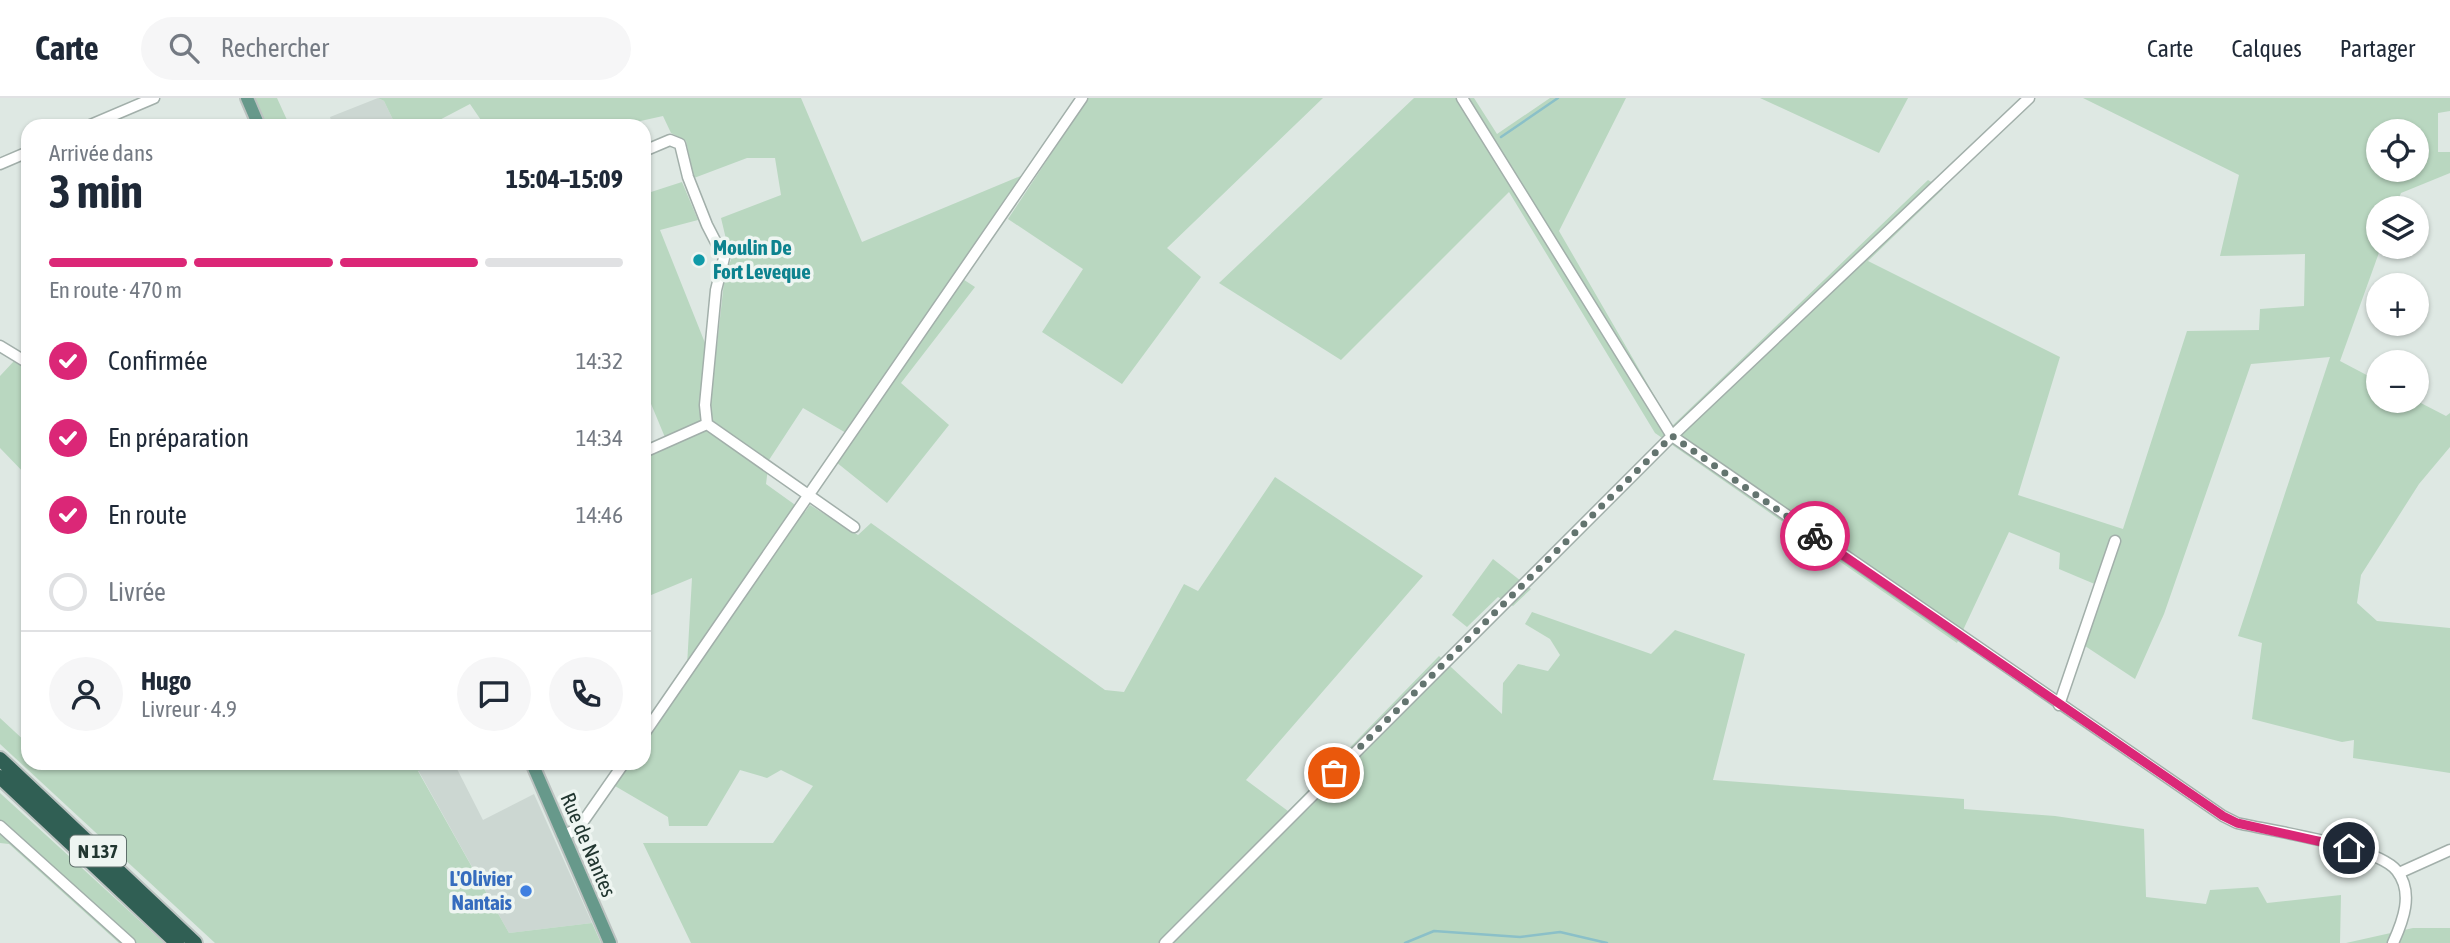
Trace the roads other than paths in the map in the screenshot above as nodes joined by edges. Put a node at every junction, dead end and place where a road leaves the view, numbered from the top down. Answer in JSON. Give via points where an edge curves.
{"nodes":[{"id":1,"x":154,"y":98,"type":"edge"},
{"id":2,"x":247,"y":98,"type":"edge"},
{"id":3,"x":1082,"y":98,"type":"edge"},
{"id":4,"x":1462,"y":98,"type":"edge"},
{"id":5,"x":2029,"y":98,"type":"edge"},
{"id":6,"x":104,"y":119,"type":"edge"},
{"id":7,"x":256,"y":119,"type":"edge"},
{"id":8,"x":651,"y":148,"type":"edge"},
{"id":9,"x":21,"y":155,"type":"edge"},
{"id":10,"x":0,"y":164,"type":"edge"},
{"id":11,"x":0,"y":346,"type":"edge"},
{"id":12,"x":21,"y":359,"type":"edge"},
{"id":13,"x":707,"y":424,"type":"junction"},
{"id":14,"x":1672,"y":436,"type":"junction"},
{"id":15,"x":651,"y":449,"type":"edge"},
{"id":16,"x":809,"y":496,"type":"junction"},
{"id":17,"x":853,"y":527,"type":"dead end"},
{"id":18,"x":2115,"y":541,"type":"dead end"},
{"id":19,"x":2059,"y":705,"type":"junction"},
{"id":20,"x":651,"y":724,"type":"edge"},
{"id":21,"x":0,"y":759,"type":"edge"},
{"id":22,"x":535,"y":770,"type":"edge"},
{"id":23,"x":619,"y":770,"type":"edge"},
{"id":24,"x":0,"y":776,"type":"edge"},
{"id":25,"x":0,"y":827,"type":"edge"},
{"id":26,"x":564,"y":837,"type":"junction"},
{"id":27,"x":2449,"y":849,"type":"edge"},
{"id":28,"x":2399,"y":873,"type":"junction"},
{"id":29,"x":130,"y":943,"type":"edge"},
{"id":30,"x":177,"y":943,"type":"edge"},
{"id":31,"x":195,"y":943,"type":"edge"},
{"id":32,"x":610,"y":943,"type":"edge"},
{"id":33,"x":1165,"y":943,"type":"edge"},
{"id":34,"x":2393,"y":943,"type":"edge"}],
"edges":[{"from":1,"to":6,"type":"street"},
{"from":2,"to":7,"type":"main road"},
{"from":3,"to":16,"type":"street"},
{"from":4,"to":14,"type":"street"},
{"from":5,"to":14,"type":"street"},
{"from":8,"to":13,"type":"street","via":[[670,140],[680,144],[702,213],[724,258],[716,290]]},
{"from":9,"to":10,"type":"street"},
{"from":11,"to":12,"type":"street"},
{"from":13,"to":15,"type":"street"},
{"from":13,"to":16,"type":"street"},
{"from":14,"to":19,"type":"street"},
{"from":14,"to":33,"type":"street"},
{"from":16,"to":17,"type":"street"},
{"from":16,"to":20,"type":"street"},
{"from":18,"to":19,"type":"street"},
{"from":19,"to":28,"type":"street","via":[[2237,823],[2367,853]]},
{"from":21,"to":31,"type":"highway","number":"N 137"},
{"from":22,"to":26,"type":"main road","name":"Rue de Nantes"},
{"from":23,"to":26,"type":"street","via":[[580,826]]},
{"from":24,"to":30,"type":"highway","number":"N 137"},
{"from":25,"to":29,"type":"street"},
{"from":26,"to":32,"type":"main road","name":"Rue de Nantes"},
{"from":27,"to":28,"type":"street"},
{"from":28,"to":34,"type":"street","via":[[2406,902]]}]}
